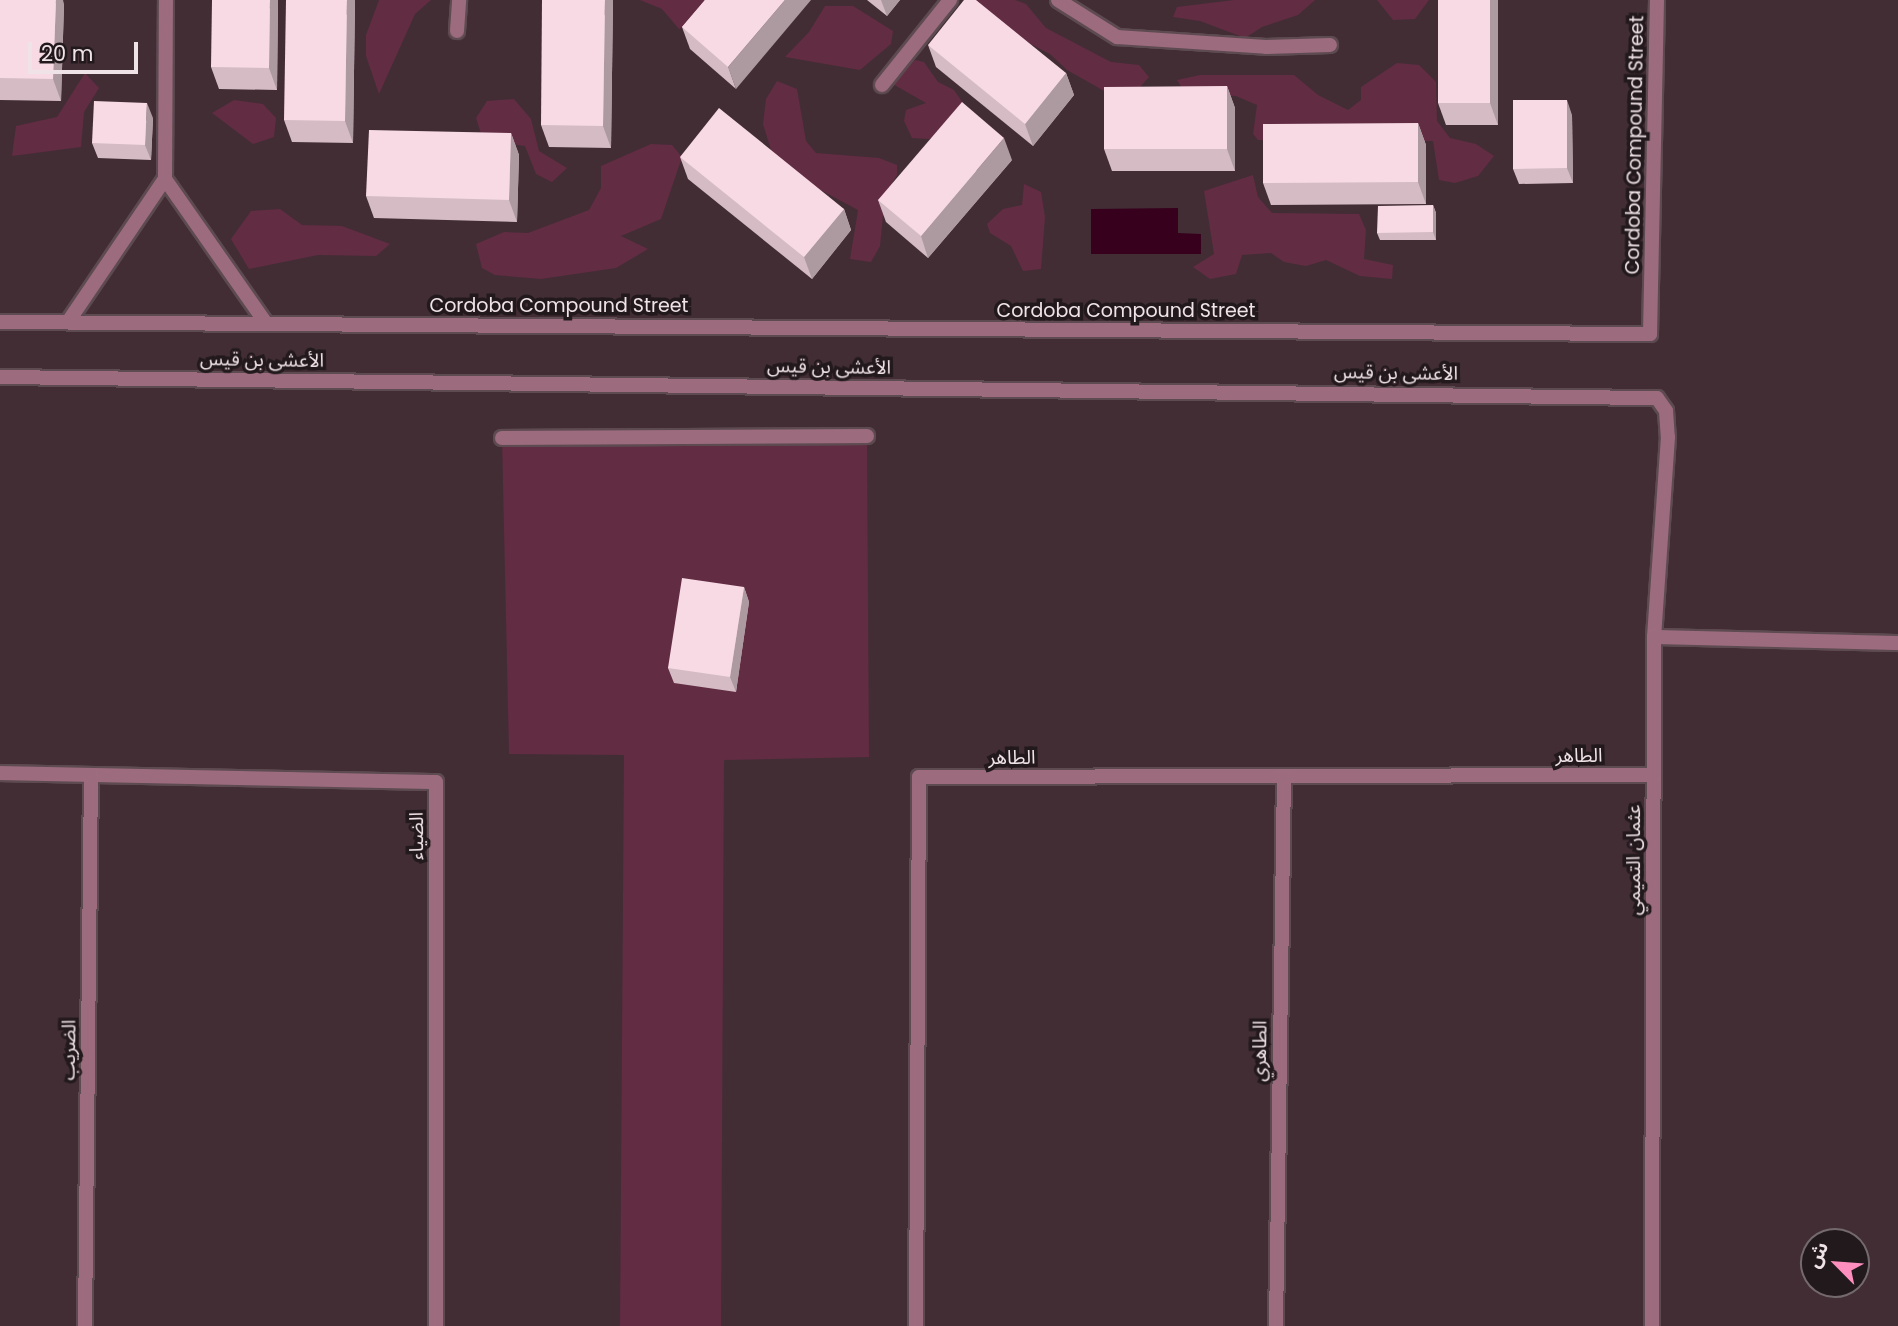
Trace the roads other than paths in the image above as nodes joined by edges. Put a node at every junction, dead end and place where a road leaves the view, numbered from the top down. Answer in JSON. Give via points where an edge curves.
{"nodes":[{"id":1,"x":166,"y":0,"type":"edge"},
{"id":2,"x":459,"y":0,"type":"edge"},
{"id":3,"x":950,"y":0,"type":"edge"},
{"id":4,"x":1058,"y":0,"type":"edge"},
{"id":5,"x":1657,"y":0,"type":"edge"},
{"id":6,"x":457,"y":31,"type":"dead end"},
{"id":7,"x":1331,"y":45,"type":"dead end"},
{"id":8,"x":882,"y":85,"type":"dead end"},
{"id":9,"x":165,"y":179,"type":"junction"},
{"id":10,"x":0,"y":322,"type":"edge"},
{"id":11,"x":68,"y":322,"type":"junction"},
{"id":12,"x":267,"y":323,"type":"junction"},
{"id":13,"x":0,"y":377,"type":"edge"},
{"id":14,"x":1657,"y":398,"type":"joint"},
{"id":15,"x":867,"y":436,"type":"dead end"},
{"id":16,"x":502,"y":438,"type":"dead end"},
{"id":17,"x":1654,"y":637,"type":"junction"},
{"id":18,"x":1898,"y":642,"type":"edge"},
{"id":19,"x":0,"y":773,"type":"edge"},
{"id":20,"x":91,"y":775,"type":"junction"},
{"id":21,"x":1654,"y":775,"type":"junction"},
{"id":22,"x":1283,"y":776,"type":"junction"},
{"id":23,"x":85,"y":1326,"type":"edge"},
{"id":24,"x":436,"y":1326,"type":"edge"},
{"id":25,"x":916,"y":1326,"type":"edge"},
{"id":26,"x":1276,"y":1326,"type":"edge"},
{"id":27,"x":1651,"y":1326,"type":"edge"}],
"edges":[{"from":1,"to":9,"type":"street"},
{"from":2,"to":6,"type":"street"},
{"from":3,"to":8,"type":"street"},
{"from":4,"to":7,"type":"street","via":[[1117,37],[1266,47]]},
{"from":5,"to":12,"type":"street","name":"Cordoba Compound Street","via":[[1650,334]]},
{"from":9,"to":11,"type":"street"},
{"from":9,"to":12,"type":"street"},
{"from":10,"to":11,"type":"street","name":"Cordoba Compound Street"},
{"from":11,"to":12,"type":"street","name":"Cordoba Compound Street"},
{"from":13,"to":14,"type":"street","name":"الأعشى بن قيس"},
{"from":14,"to":17,"type":"street","name":"عثمان التميمي","via":[[1666,411],[1668,437]]},
{"from":15,"to":16,"type":"street"},
{"from":17,"to":18,"type":"street"},
{"from":17,"to":21,"type":"street","name":"عثمان التميمي"},
{"from":19,"to":20,"type":"street","name":"الضياء"},
{"from":20,"to":23,"type":"street","name":"الضريب"},
{"from":20,"to":24,"type":"street","name":"الضياء","via":[[436,782]]},
{"from":21,"to":22,"type":"street","name":"الطاهر"},
{"from":21,"to":27,"type":"street","name":"عثمان التميمي"},
{"from":22,"to":25,"type":"street","name":"الطاهر","via":[[919,777]]},
{"from":22,"to":26,"type":"street","name":"الطاهري"}]}
